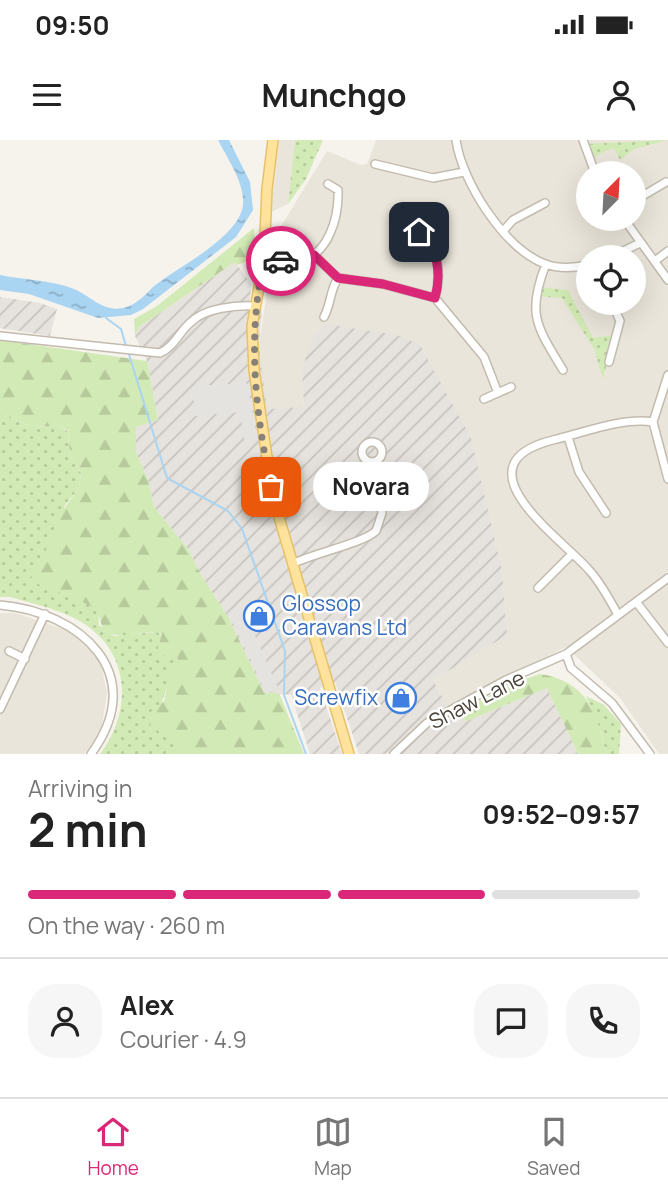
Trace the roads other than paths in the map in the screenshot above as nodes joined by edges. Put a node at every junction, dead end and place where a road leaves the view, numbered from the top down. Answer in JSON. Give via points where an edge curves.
{"nodes":[{"id":1,"x":273,"y":140,"type":"edge"},
{"id":2,"x":456,"y":140,"type":"edge"},
{"id":3,"x":583,"y":140,"type":"edge"},
{"id":4,"x":591,"y":161,"type":"edge"},
{"id":5,"x":375,"y":164,"type":"dead end"},
{"id":6,"x":464,"y":172,"type":"junction"},
{"id":7,"x":666,"y":181,"type":"dead end"},
{"id":8,"x":328,"y":184,"type":"dead end"},
{"id":9,"x":646,"y":194,"type":"edge"},
{"id":10,"x":545,"y":203,"type":"dead end"},
{"id":11,"x":504,"y":230,"type":"junction"},
{"id":12,"x":632,"y":231,"type":"edge"},
{"id":13,"x":419,"y":232,"type":"dead end"},
{"id":14,"x":640,"y":243,"type":"junction"},
{"id":15,"x":636,"y":245,"type":"edge"},
{"id":16,"x":668,"y":251,"type":"edge"},
{"id":17,"x":314,"y":255,"type":"junction"},
{"id":18,"x":264,"y":259,"type":"junction"},
{"id":19,"x":655,"y":261,"type":"junction"},
{"id":20,"x":546,"y":264,"type":"junction"},
{"id":21,"x":576,"y":266,"type":"edge"},
{"id":22,"x":338,"y":278,"type":"junction"},
{"id":23,"x":668,"y":280,"type":"edge"},
{"id":24,"x":435,"y":298,"type":"junction"},
{"id":25,"x":255,"y":306,"type":"junction"},
{"id":26,"x":617,"y":315,"type":"edge"},
{"id":27,"x":324,"y":317,"type":"dead end"},
{"id":28,"x":0,"y":336,"type":"edge"},
{"id":29,"x":609,"y":362,"type":"dead end"},
{"id":30,"x":563,"y":370,"type":"dead end"},
{"id":31,"x":668,"y":375,"type":"edge"},
{"id":32,"x":511,"y":387,"type":"dead end"},
{"id":33,"x":498,"y":393,"type":"junction"},
{"id":34,"x":484,"y":399,"type":"dead end"},
{"id":35,"x":653,"y":422,"type":"junction"},
{"id":36,"x":568,"y":437,"type":"junction"},
{"id":37,"x":373,"y":462,"type":"dead end"},
{"id":38,"x":668,"y":479,"type":"edge"},
{"id":39,"x":606,"y":513,"type":"dead end"},
{"id":40,"x":572,"y":554,"type":"junction"},
{"id":41,"x":292,"y":564,"type":"junction"},
{"id":42,"x":668,"y":579,"type":"edge"},
{"id":43,"x":538,"y":588,"type":"dead end"},
{"id":44,"x":637,"y":603,"type":"junction"},
{"id":45,"x":0,"y":605,"type":"edge"},
{"id":46,"x":45,"y":614,"type":"junction"},
{"id":47,"x":618,"y":615,"type":"junction"},
{"id":48,"x":668,"y":643,"type":"edge"},
{"id":49,"x":9,"y":651,"type":"dead end"},
{"id":50,"x":566,"y":654,"type":"junction"},
{"id":51,"x":25,"y":659,"type":"junction"},
{"id":52,"x":2,"y":699,"type":"edge"},
{"id":53,"x":0,"y":709,"type":"edge"},
{"id":54,"x":91,"y":754,"type":"edge"},
{"id":55,"x":349,"y":754,"type":"edge"},
{"id":56,"x":394,"y":754,"type":"edge"},
{"id":57,"x":650,"y":754,"type":"edge"}],
"edges":[{"from":1,"to":18,"type":"main road"},
{"from":2,"to":6,"type":"street"},
{"from":3,"to":4,"type":"street"},
{"from":5,"to":6,"type":"street","via":[[433,178]]},
{"from":6,"to":11,"type":"street"},
{"from":7,"to":9,"type":"street"},
{"from":8,"to":17,"type":"street","via":[[338,190],[334,228]]},
{"from":10,"to":11,"type":"street"},
{"from":11,"to":20,"type":"street","via":[[515,244]]},
{"from":12,"to":14,"type":"street"},
{"from":13,"to":24,"type":"street","via":[[440,272]]},
{"from":14,"to":15,"type":"street"},
{"from":14,"to":19,"type":"street"},
{"from":16,"to":19,"type":"street"},
{"from":17,"to":18,"type":"street","via":[[294,263]]},
{"from":17,"to":22,"type":"street"},
{"from":18,"to":25,"type":"main road"},
{"from":19,"to":23,"type":"street"},
{"from":20,"to":21,"type":"street"},
{"from":20,"to":30,"type":"street","via":[[534,309]]},
{"from":22,"to":24,"type":"street"},
{"from":22,"to":27,"type":"street"},
{"from":24,"to":33,"type":"street","via":[[484,356]]},
{"from":25,"to":28,"type":"street","via":[[205,313],[190,322],[170,349],[160,353]]},
{"from":25,"to":41,"type":"main road","via":[[254,370],[267,469]]},
{"from":26,"to":29,"type":"street","via":[[620,321]]},
{"from":31,"to":35,"type":"street"},
{"from":32,"to":33,"type":"street"},
{"from":33,"to":34,"type":"street"},
{"from":35,"to":36,"type":"street","via":[[630,422]]},
{"from":35,"to":38,"type":"street"},
{"from":36,"to":39,"type":"street","via":[[579,472]]},
{"from":36,"to":40,"type":"street","via":[[526,448],[516,457],[513,474],[525,507]]},
{"from":37,"to":41,"type":"street","via":[[382,513],[376,531]]},
{"from":40,"to":43,"type":"street"},
{"from":40,"to":47,"type":"street","via":[[589,570]]},
{"from":41,"to":55,"type":"main road"},
{"from":42,"to":44,"type":"street","name":"Shaw Lane"},
{"from":44,"to":47,"type":"street","name":"Shaw Lane"},
{"from":44,"to":48,"type":"street"},
{"from":45,"to":46,"type":"street"},
{"from":46,"to":51,"type":"street"},
{"from":46,"to":54,"type":"street","via":[[92,641],[107,667],[112,702],[104,732]]},
{"from":47,"to":50,"type":"street","name":"Shaw Lane"},
{"from":49,"to":51,"type":"street"},
{"from":50,"to":56,"type":"street","name":"Shaw Lane","via":[[427,723]]},
{"from":50,"to":57,"type":"street","via":[[571,668],[612,703]]},
{"from":51,"to":52,"type":"street"},
{"from":52,"to":53,"type":"street"}]}
